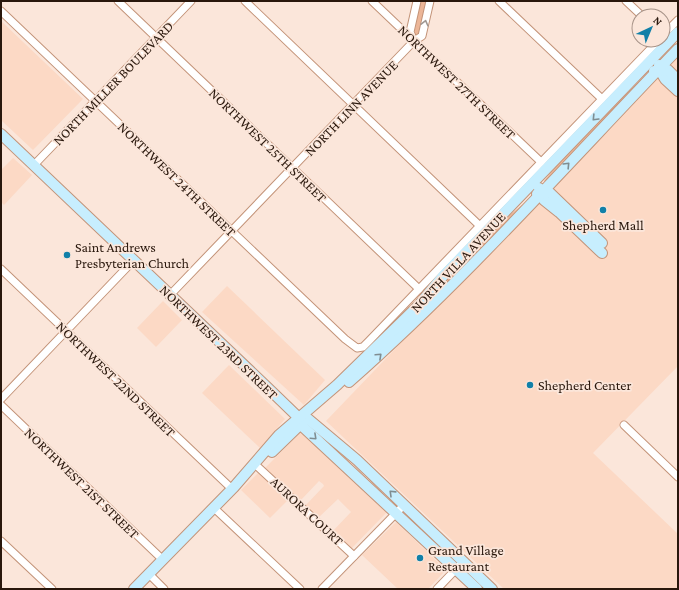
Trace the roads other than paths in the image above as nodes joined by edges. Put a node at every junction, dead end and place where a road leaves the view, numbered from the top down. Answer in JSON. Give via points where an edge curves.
{"nodes":[{"id":1,"x":118,"y":1,"type":"edge"},
{"id":2,"x":192,"y":1,"type":"edge"},
{"id":3,"x":245,"y":1,"type":"edge"},
{"id":4,"x":372,"y":1,"type":"edge"},
{"id":5,"x":417,"y":1,"type":"edge"},
{"id":6,"x":430,"y":1,"type":"edge"},
{"id":7,"x":499,"y":1,"type":"edge"},
{"id":8,"x":626,"y":1,"type":"edge"},
{"id":9,"x":633,"y":8,"type":"edge"},
{"id":10,"x":1,"y":11,"type":"edge"},
{"id":11,"x":156,"y":38,"type":"junction"},
{"id":12,"x":414,"y":41,"type":"junction"},
{"id":13,"x":656,"y":48,"type":"edge"},
{"id":14,"x":657,"y":48,"type":"edge"},
{"id":15,"x":659,"y":48,"type":"edge"},
{"id":16,"x":678,"y":49,"type":"edge"},
{"id":17,"x":659,"y":69,"type":"junction"},
{"id":18,"x":634,"y":77,"type":"junction"},
{"id":19,"x":678,"y":80,"type":"edge"},
{"id":20,"x":678,"y":91,"type":"edge"},
{"id":21,"x":602,"y":99,"type":"junction"},
{"id":22,"x":95,"y":101,"type":"junction"},
{"id":23,"x":354,"y":105,"type":"junction"},
{"id":24,"x":1,"y":134,"type":"edge"},
{"id":25,"x":541,"y":162,"type":"junction"},
{"id":26,"x":34,"y":165,"type":"junction"},
{"id":27,"x":293,"y":168,"type":"junction"},
{"id":28,"x":542,"y":173,"type":"junction"},
{"id":29,"x":540,"y":193,"type":"junction"},
{"id":30,"x":516,"y":200,"type":"junction"},
{"id":31,"x":480,"y":226,"type":"junction"},
{"id":32,"x":232,"y":232,"type":"junction"},
{"id":33,"x":602,"y":243,"type":"dead end"},
{"id":34,"x":602,"y":253,"type":"dead end"},
{"id":35,"x":134,"y":260,"type":"junction"},
{"id":36,"x":1,"y":269,"type":"edge"},
{"id":37,"x":443,"y":276,"type":"junction"},
{"id":38,"x":419,"y":289,"type":"junction"},
{"id":39,"x":442,"y":293,"type":"junction"},
{"id":40,"x":170,"y":295,"type":"junction"},
{"id":41,"x":419,"y":305,"type":"junction"},
{"id":42,"x":66,"y":331,"type":"junction"},
{"id":43,"x":354,"y":347,"type":"joint"},
{"id":44,"x":1,"y":399,"type":"edge"},
{"id":45,"x":1,"y":405,"type":"edge"},
{"id":46,"x":302,"y":420,"type":"junction"},
{"id":47,"x":624,"y":424,"type":"dead end"},
{"id":48,"x":335,"y":442,"type":"junction"},
{"id":49,"x":328,"y":450,"type":"junction"},
{"id":50,"x":357,"y":460,"type":"junction"},
{"id":51,"x":258,"y":467,"type":"junction"},
{"id":52,"x":349,"y":469,"type":"junction"},
{"id":53,"x":678,"y":476,"type":"edge"},
{"id":54,"x":380,"y":482,"type":"junction"},
{"id":55,"x":233,"y":488,"type":"junction"},
{"id":56,"x":372,"y":490,"type":"junction"},
{"id":57,"x":404,"y":505,"type":"junction"},
{"id":58,"x":214,"y":508,"type":"junction"},
{"id":59,"x":396,"y":513,"type":"junction"},
{"id":60,"x":407,"y":522,"type":"junction"},
{"id":61,"x":422,"y":522,"type":"junction"},
{"id":62,"x":1,"y":541,"type":"edge"},
{"id":63,"x":432,"y":546,"type":"junction"},
{"id":64,"x":354,"y":556,"type":"junction"},
{"id":65,"x":163,"y":560,"type":"junction"},
{"id":66,"x":463,"y":561,"type":"junction"},
{"id":67,"x":456,"y":569,"type":"junction"},
{"id":68,"x":149,"y":574,"type":"junction"},
{"id":69,"x":52,"y":589,"type":"edge"},
{"id":70,"x":134,"y":589,"type":"edge"},
{"id":71,"x":164,"y":589,"type":"edge"},
{"id":72,"x":300,"y":589,"type":"edge"},
{"id":73,"x":322,"y":589,"type":"edge"},
{"id":74,"x":437,"y":589,"type":"edge"},
{"id":75,"x":477,"y":589,"type":"edge"},
{"id":76,"x":492,"y":589,"type":"edge"}],
"edges":[{"from":1,"to":11,"type":"street","name":"NORTHWEST 25TH STREET"},
{"from":2,"to":11,"type":"street","name":"NORTH MILLER BOULEVARD"},
{"from":3,"to":23,"type":"street"},
{"from":4,"to":12,"type":"street","name":"NORTHWEST 27TH STREET"},
{"from":5,"to":12,"type":"street","via":[[410,32]]},
{"from":12,"to":6,"type":"street","name":"NORTH LINN AVENUE","one_way":true,"via":[[422,36]]},
{"from":7,"to":21,"type":"street"},
{"from":8,"to":9,"type":"street"},
{"from":10,"to":22,"type":"street","name":"NORTHWEST 24TH STREET"},
{"from":11,"to":22,"type":"street","name":"NORTH MILLER BOULEVARD"},
{"from":11,"to":27,"type":"street","name":"NORTHWEST 25TH STREET"},
{"from":12,"to":23,"type":"street","name":"NORTH LINN AVENUE"},
{"from":12,"to":25,"type":"street","name":"NORTHWEST 27TH STREET"},
{"from":13,"to":21,"type":"street","name":"NORTH VILLA AVENUE"},
{"from":14,"to":18,"type":"main road","name":"NORTH VILLA AVENUE"},
{"from":15,"to":17,"type":"main road"},
{"from":16,"to":17,"type":"main road","name":"NORTH VILLA AVENUE"},
{"from":17,"to":18,"type":"main road","via":[[644,76]]},
{"from":17,"to":19,"type":"main road","via":[[668,70]]},
{"from":17,"to":20,"type":"main road"},
{"from":29,"to":17,"type":"main road","name":"NORTH VILLA AVENUE","one_way":true},
{"from":18,"to":28,"type":"main road","name":"NORTH VILLA AVENUE","one_way":true},
{"from":21,"to":25,"type":"street","name":"NORTH VILLA AVENUE"},
{"from":22,"to":26,"type":"street","name":"NORTH MILLER BOULEVARD"},
{"from":22,"to":32,"type":"street","name":"NORTHWEST 24TH STREET"},
{"from":23,"to":27,"type":"street","name":"NORTH LINN AVENUE"},
{"from":23,"to":31,"type":"street"},
{"from":24,"to":26,"type":"main road","name":"NORTHWEST 23RD STREET"},
{"from":25,"to":31,"type":"street","name":"NORTH VILLA AVENUE"},
{"from":26,"to":35,"type":"main road","name":"NORTHWEST 23RD STREET"},
{"from":27,"to":32,"type":"street","name":"NORTH LINN AVENUE"},
{"from":27,"to":38,"type":"street","name":"NORTHWEST 25TH STREET"},
{"from":28,"to":29,"type":"main road"},
{"from":28,"to":30,"type":"main road","name":"NORTH VILLA AVENUE"},
{"from":29,"to":30,"type":"main road"},
{"from":29,"to":33,"type":"main road","via":[[548,191]]},
{"from":29,"to":34,"type":"main road","via":[[544,200]]},
{"from":29,"to":39,"type":"main road","name":"NORTH VILLA AVENUE"},
{"from":30,"to":37,"type":"main road","name":"NORTH VILLA AVENUE"},
{"from":31,"to":38,"type":"street","name":"NORTH VILLA AVENUE"},
{"from":32,"to":40,"type":"street","name":"NORTH LINN AVENUE"},
{"from":32,"to":43,"type":"street","name":"NORTHWEST 24TH STREET"},
{"from":35,"to":40,"type":"main road","name":"NORTHWEST 23RD STREET"},
{"from":35,"to":42,"type":"street"},
{"from":36,"to":42,"type":"street","name":"NORTHWEST 22ND STREET"},
{"from":37,"to":39,"type":"main road"},
{"from":37,"to":41,"type":"main road","name":"NORTH VILLA AVENUE"},
{"from":38,"to":43,"type":"street","name":"NORTH VILLA AVENUE","via":[[364,346]]},
{"from":39,"to":41,"type":"main road"},
{"from":46,"to":39,"type":"main road","name":"NORTH VILLA AVENUE","one_way":true,"via":[[378,357]]},
{"from":40,"to":46,"type":"main road","name":"NORTHWEST 23RD STREET"},
{"from":41,"to":46,"type":"main road","name":"NORTH VILLA AVENUE","via":[[309,410]]},
{"from":42,"to":44,"type":"street"},
{"from":42,"to":55,"type":"street","name":"NORTHWEST 22ND STREET"},
{"from":45,"to":65,"type":"street","name":"NORTHWEST 21ST STREET"},
{"from":46,"to":48,"type":"main road","name":"NORTHWEST 23RD STREET"},
{"from":46,"to":49,"type":"main road","name":"NORTHWEST 23RD STREET","one_way":true},
{"from":46,"to":51,"type":"main road","name":"NORTH VILLA AVENUE"},
{"from":46,"to":55,"type":"main road","name":"NORTH VILLA AVENUE","via":[[279,435]]},
{"from":47,"to":53,"type":"street"},
{"from":48,"to":49,"type":"main road"},
{"from":48,"to":50,"type":"main road","name":"NORTHWEST 23RD STREET"},
{"from":49,"to":52,"type":"main road","name":"NORTHWEST 23RD STREET"},
{"from":50,"to":52,"type":"main road"},
{"from":50,"to":54,"type":"main road","name":"NORTHWEST 23RD STREET"},
{"from":51,"to":55,"type":"main road","name":"NORTH VILLA AVENUE"},
{"from":51,"to":64,"type":"street","name":"AURORA COURT"},
{"from":52,"to":56,"type":"main road","name":"NORTHWEST 23RD STREET"},
{"from":54,"to":56,"type":"main road"},
{"from":57,"to":54,"type":"main road","name":"NORTHWEST 23RD STREET","one_way":true},
{"from":55,"to":58,"type":"main road","name":"NORTH VILLA AVENUE"},
{"from":56,"to":59,"type":"main road","name":"NORTHWEST 23RD STREET"},
{"from":57,"to":59,"type":"street"},
{"from":57,"to":61,"type":"main road","name":"NORTHWEST 23RD STREET"},
{"from":58,"to":65,"type":"main road","name":"NORTH VILLA AVENUE"},
{"from":58,"to":72,"type":"street"},
{"from":59,"to":60,"type":"main road","name":"NORTHWEST 23RD STREET"},
{"from":59,"to":64,"type":"street"},
{"from":60,"to":61,"type":"main road"},
{"from":60,"to":63,"type":"main road","name":"NORTHWEST 23RD STREET"},
{"from":61,"to":63,"type":"main road"},
{"from":61,"to":66,"type":"main road","name":"NORTHWEST 23RD STREET"},
{"from":62,"to":69,"type":"street"},
{"from":63,"to":67,"type":"main road","name":"NORTHWEST 23RD STREET"},
{"from":64,"to":73,"type":"street"},
{"from":65,"to":68,"type":"main road","name":"NORTH VILLA AVENUE"},
{"from":66,"to":67,"type":"street"},
{"from":66,"to":76,"type":"main road","name":"NORTHWEST 23RD STREET"},
{"from":67,"to":74,"type":"street"},
{"from":67,"to":75,"type":"main road","name":"NORTHWEST 23RD STREET"},
{"from":68,"to":70,"type":"main road","name":"NORTH VILLA AVENUE"},
{"from":68,"to":71,"type":"street"}]}
